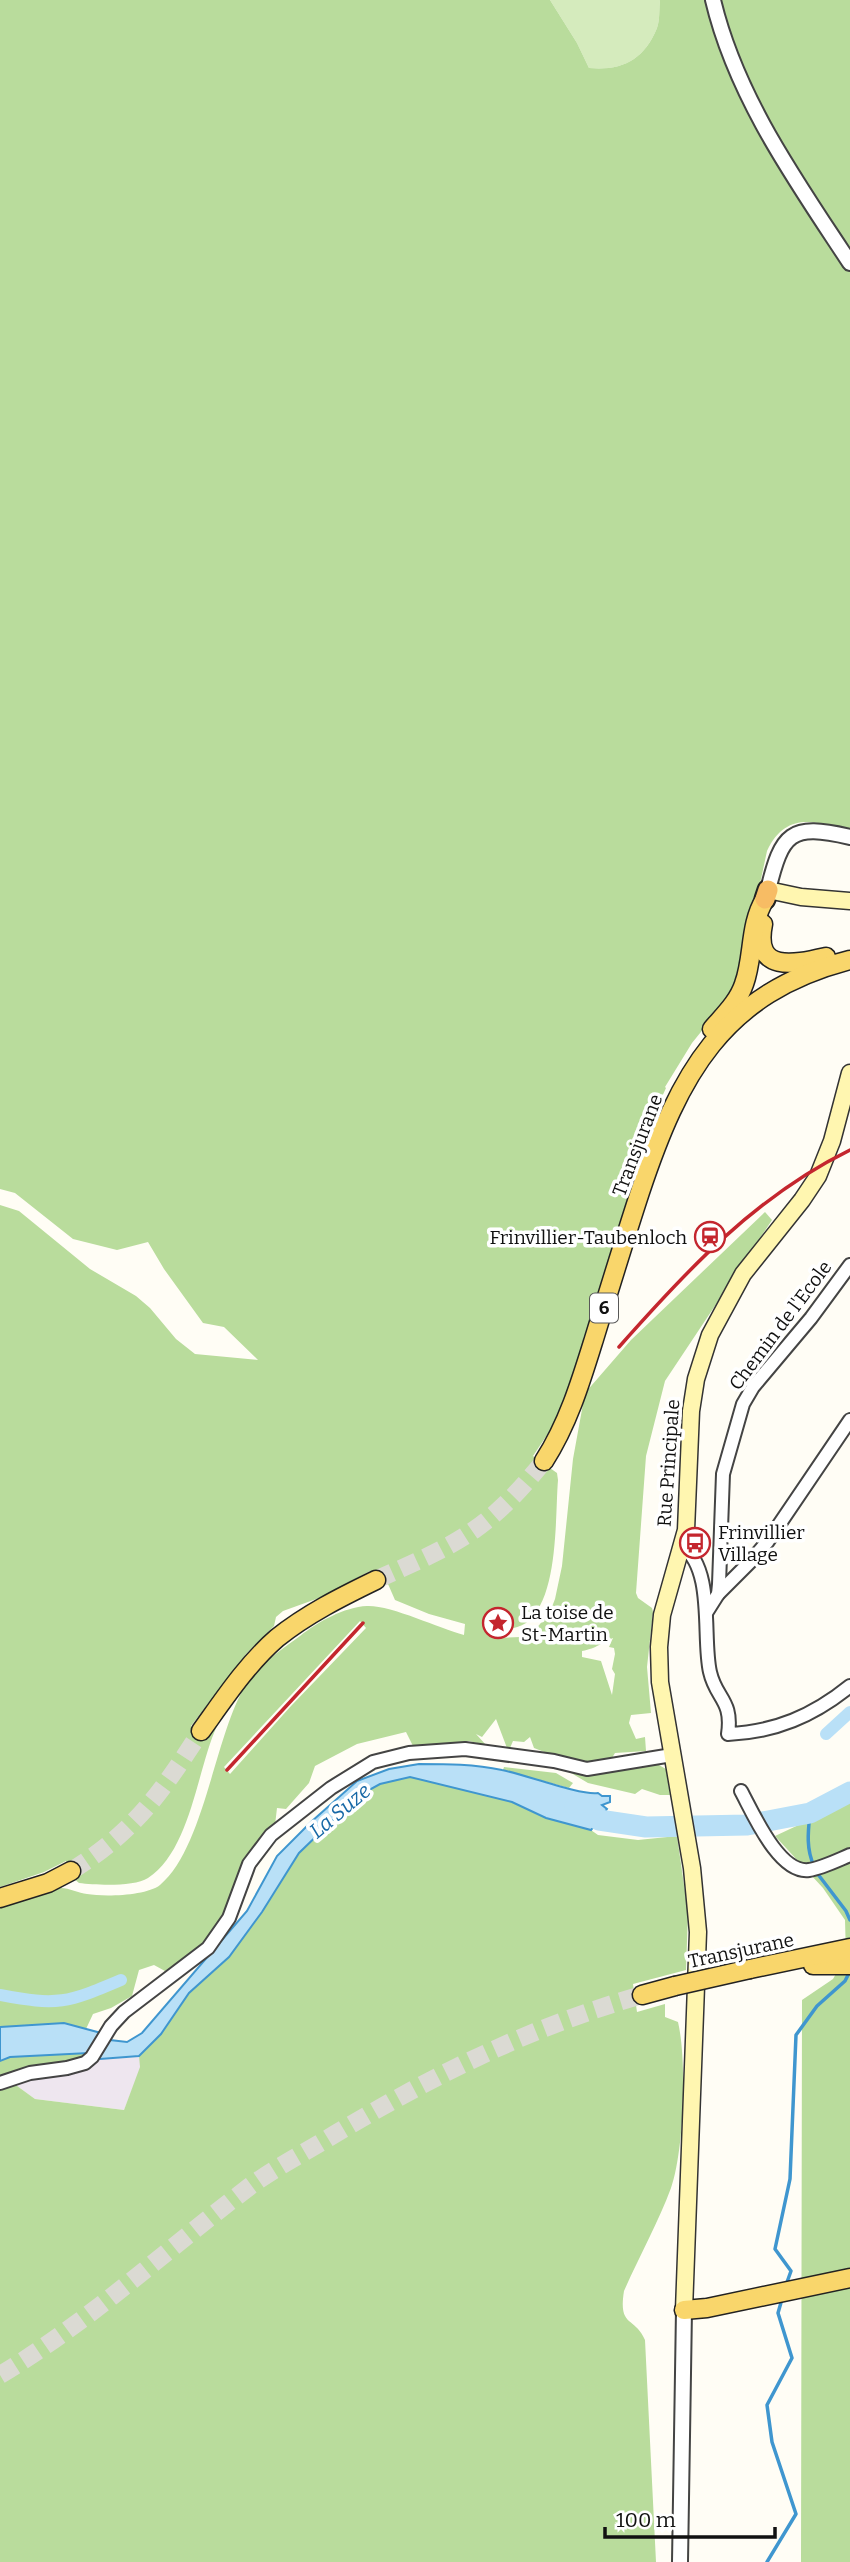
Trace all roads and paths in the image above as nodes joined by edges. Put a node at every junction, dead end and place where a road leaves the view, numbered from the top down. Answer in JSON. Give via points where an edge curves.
{"nodes":[{"id":1,"x":713,"y":0,"type":"edge"},
{"id":2,"x":850,"y":263,"type":"edge"},
{"id":3,"x":850,"y":837,"type":"edge"},
{"id":4,"x":766,"y":895,"type":"junction"},
{"id":5,"x":850,"y":901,"type":"edge"},
{"id":6,"x":850,"y":959,"type":"edge"},
{"id":7,"x":850,"y":1073,"type":"edge"},
{"id":8,"x":685,"y":1082,"type":"junction"},
{"id":9,"x":850,"y":1265,"type":"edge"},
{"id":10,"x":850,"y":1420,"type":"edge"},
{"id":11,"x":544,"y":1461,"type":"tunnel mouth"},
{"id":12,"x":682,"y":1546,"type":"junction"},
{"id":13,"x":376,"y":1580,"type":"tunnel mouth"},
{"id":14,"x":718,"y":1594,"type":"junction"},
{"id":15,"x":706,"y":1612,"type":"junction"},
{"id":16,"x":850,"y":1686,"type":"edge"},
{"id":17,"x":201,"y":1731,"type":"tunnel mouth"},
{"id":18,"x":673,"y":1760,"type":"junction"},
{"id":19,"x":741,"y":1791,"type":"dead end"},
{"id":20,"x":850,"y":1855,"type":"edge"},
{"id":21,"x":71,"y":1871,"type":"tunnel mouth"},
{"id":22,"x":0,"y":1898,"type":"edge"},
{"id":23,"x":850,"y":1948,"type":"edge"},
{"id":24,"x":850,"y":1965,"type":"edge"},
{"id":25,"x":750,"y":1969,"type":"junction"},
{"id":26,"x":646,"y":1994,"type":"tunnel mouth"},
{"id":27,"x":0,"y":2083,"type":"edge"},
{"id":28,"x":850,"y":2278,"type":"edge"},
{"id":29,"x":684,"y":2310,"type":"junction"},
{"id":30,"x":680,"y":2562,"type":"edge"}],
"edges":[{"from":1,"to":2,"type":"street","via":[[727,51],[757,113]]},
{"from":3,"to":4,"type":"street","via":[[817,831],[792,836],[780,848]]},
{"from":4,"to":5,"type":"main road"},
{"from":4,"to":6,"type":"main road","via":[[761,934],[769,957],[792,965],[834,955]]},
{"from":4,"to":8,"type":"main road","via":[[741,991],[695,1049]]},
{"from":6,"to":8,"type":"main road","name":"Transjurane","number":"6","via":[[765,996],[726,1029]]},
{"from":7,"to":12,"type":"main road","name":"Rue Principale","via":[[818,1176],[743,1274],[710,1335],[691,1411],[688,1510]]},
{"from":8,"to":11,"type":"main road","name":"Transjurane","number":"6","via":[[654,1151],[568,1417]]},
{"from":9,"to":14,"type":"street","name":"Chemin de l'Ecole","via":[[743,1404],[723,1474]]},
{"from":10,"to":14,"type":"street","via":[[768,1541]]},
{"from":12,"to":15,"type":"street","via":[[696,1565]]},
{"from":12,"to":18,"type":"main road","name":"Rue Principale","via":[[664,1606],[659,1647]]},
{"from":13,"to":17,"type":"main road","via":[[332,1601],[277,1639]]},
{"from":14,"to":15,"type":"street","name":"Chemin de l'Ecole"},
{"from":15,"to":16,"type":"street","via":[[710,1673],[728,1709],[728,1734],[774,1729],[820,1708]]},
{"from":18,"to":27,"type":"street","via":[[587,1769],[465,1749],[409,1753],[373,1762],[271,1835],[249,1864],[229,1918],[208,1948],[132,2005],[92,2057],[85,2063]]},
{"from":18,"to":29,"type":"main road","name":"Rue Principale","via":[[692,1866],[698,1932]]},
{"from":19,"to":20,"type":"street","via":[[764,1834],[798,1869],[811,1870]]},
{"from":21,"to":22,"type":"main road"},
{"from":23,"to":25,"type":"main road","name":"Transjurane"},
{"from":24,"to":25,"type":"main road"},
{"from":25,"to":26,"type":"main road","name":"Transjurane","bridge":true},
{"from":28,"to":29,"type":"main road"},
{"from":29,"to":30,"type":"street"}]}
